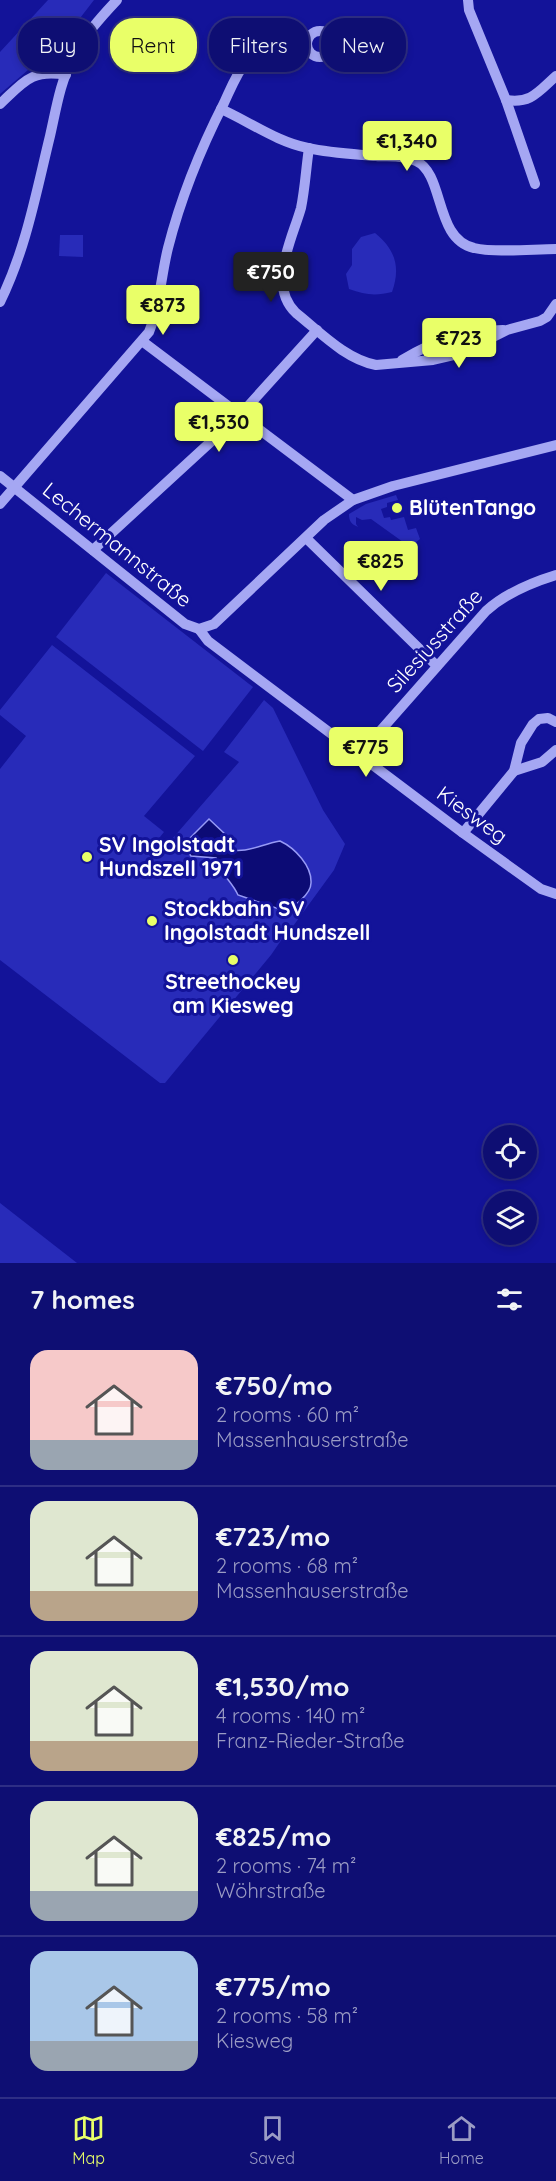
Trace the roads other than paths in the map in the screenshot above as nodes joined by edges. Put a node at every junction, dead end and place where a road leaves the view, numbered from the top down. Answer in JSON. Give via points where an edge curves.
{"nodes":[{"id":1,"x":117,"y":0,"type":"edge"},
{"id":2,"x":468,"y":0,"type":"edge"},
{"id":3,"x":240,"y":72,"type":"edge"},
{"id":4,"x":66,"y":75,"type":"junction"},
{"id":5,"x":556,"y":76,"type":"edge"},
{"id":6,"x":506,"y":100,"type":"junction"},
{"id":7,"x":0,"y":104,"type":"edge"},
{"id":8,"x":221,"y":109,"type":"junction"},
{"id":9,"x":309,"y":148,"type":"junction"},
{"id":10,"x":535,"y":184,"type":"dead end"},
{"id":11,"x":556,"y":249,"type":"edge"},
{"id":12,"x":0,"y":302,"type":"edge"},
{"id":13,"x":556,"y":304,"type":"edge"},
{"id":14,"x":317,"y":330,"type":"junction"},
{"id":15,"x":507,"y":330,"type":"junction"},
{"id":16,"x":142,"y":341,"type":"junction"},
{"id":17,"x":399,"y":362,"type":"junction"},
{"id":18,"x":240,"y":415,"type":"junction"},
{"id":19,"x":556,"y":445,"type":"edge"},
{"id":20,"x":0,"y":476,"type":"edge"},
{"id":21,"x":13,"y":487,"type":"junction"},
{"id":22,"x":353,"y":500,"type":"junction"},
{"id":23,"x":0,"y":504,"type":"edge"},
{"id":24,"x":306,"y":537,"type":"junction"},
{"id":25,"x":93,"y":550,"type":"junction"},
{"id":26,"x":556,"y":575,"type":"edge"},
{"id":27,"x":199,"y":629,"type":"junction"},
{"id":28,"x":437,"y":666,"type":"junction"},
{"id":29,"x":556,"y":722,"type":"edge"},
{"id":30,"x":556,"y":750,"type":"edge"},
{"id":31,"x":359,"y":755,"type":"junction"},
{"id":32,"x":514,"y":771,"type":"junction"},
{"id":33,"x":463,"y":833,"type":"junction"},
{"id":34,"x":556,"y":894,"type":"edge"}],
"edges":[{"from":1,"to":4,"type":"street","via":[[81,43]]},
{"from":2,"to":6,"type":"street"},
{"from":3,"to":8,"type":"street"},
{"from":4,"to":7,"type":"street","via":[[42,73],[30,77]]},
{"from":4,"to":12,"type":"street","via":[[27,232]]},
{"from":5,"to":6,"type":"street","via":[[529,100]]},
{"from":6,"to":10,"type":"street"},
{"from":8,"to":9,"type":"street","via":[[281,141]]},
{"from":8,"to":16,"type":"street","via":[[181,201],[154,320]]},
{"from":9,"to":11,"type":"street","via":[[420,162],[429,174],[448,225],[465,245],[482,249]]},
{"from":9,"to":14,"type":"street","via":[[282,291],[288,306]]},
{"from":13,"to":15,"type":"street","via":[[547,317]]},
{"from":14,"to":17,"type":"street","via":[[364,363]]},
{"from":14,"to":18,"type":"street"},
{"from":15,"to":17,"type":"street","via":[[446,358]]},
{"from":15,"to":17,"type":"street","via":[[451,336]]},
{"from":16,"to":18,"type":"street"},
{"from":16,"to":21,"type":"street"},
{"from":18,"to":22,"type":"street"},
{"from":18,"to":25,"type":"street"},
{"from":19,"to":22,"type":"street","name":"Lechermannstraße","via":[[393,486]]},
{"from":20,"to":21,"type":"street","name":"Lechermannstraße"},
{"from":21,"to":23,"type":"street"},
{"from":21,"to":25,"type":"street","name":"Lechermannstraße"},
{"from":22,"to":24,"type":"street","name":"Lechermannstraße"},
{"from":24,"to":27,"type":"street","name":"Lechermannstraße","via":[[214,624]]},
{"from":24,"to":28,"type":"street"},
{"from":25,"to":27,"type":"street","name":"Lechermannstraße","via":[[186,624]]},
{"from":26,"to":28,"type":"street","name":"Silesiusstraße","via":[[499,599]]},
{"from":27,"to":31,"type":"street","name":"Kiesweg","via":[[208,641]]},
{"from":28,"to":31,"type":"street","name":"Silesiusstraße"},
{"from":29,"to":32,"type":"street","via":[[548,718],[533,724],[521,743]]},
{"from":30,"to":32,"type":"street","via":[[542,762]]},
{"from":31,"to":33,"type":"street","name":"Kiesweg"},
{"from":32,"to":33,"type":"street"},
{"from":33,"to":34,"type":"street","name":"Kiesweg","via":[[541,889]]}]}
